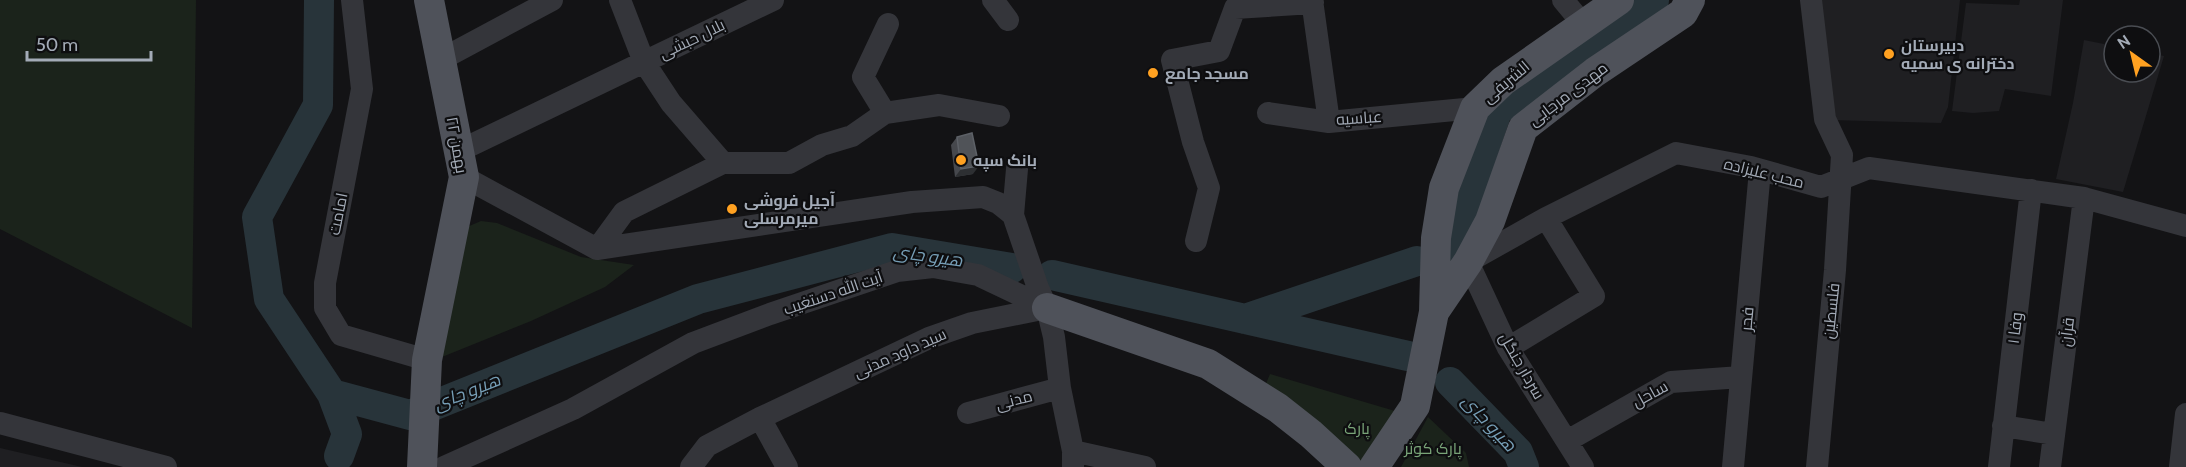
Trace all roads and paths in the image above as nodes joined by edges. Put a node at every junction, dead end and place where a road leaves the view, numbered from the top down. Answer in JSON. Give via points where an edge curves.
{"nodes":[{"id":1,"x":352,"y":0,"type":"edge"},
{"id":2,"x":429,"y":0,"type":"edge"},
{"id":3,"x":552,"y":0,"type":"edge"},
{"id":4,"x":620,"y":0,"type":"edge"},
{"id":5,"x":773,"y":0,"type":"edge"},
{"id":6,"x":993,"y":0,"type":"edge"},
{"id":7,"x":1563,"y":0,"type":"edge"},
{"id":8,"x":1619,"y":0,"type":"edge"},
{"id":9,"x":1690,"y":0,"type":"edge"},
{"id":10,"x":1811,"y":0,"type":"edge"},
{"id":11,"x":1313,"y":1,"type":"edge"},
{"id":12,"x":1008,"y":20,"type":"dead end"},
{"id":13,"x":888,"y":24,"type":"dead end"},
{"id":14,"x":1583,"y":24,"type":"junction"},
{"id":15,"x":442,"y":59,"type":"junction"},
{"id":16,"x":644,"y":62,"type":"junction"},
{"id":17,"x":1475,"y":108,"type":"junction"},
{"id":18,"x":885,"y":113,"type":"junction"},
{"id":19,"x":1268,"y":113,"type":"dead end"},
{"id":20,"x":999,"y":116,"type":"dead end"},
{"id":21,"x":1329,"y":122,"type":"junction"},
{"id":22,"x":723,"y":163,"type":"junction"},
{"id":23,"x":461,"y":164,"type":"junction"},
{"id":24,"x":1017,"y":169,"type":"dead end"},
{"id":25,"x":1760,"y":170,"type":"junction"},
{"id":26,"x":1841,"y":179,"type":"junction"},
{"id":27,"x":2031,"y":190,"type":"junction"},
{"id":28,"x":2084,"y":198,"type":"junction"},
{"id":29,"x":1013,"y":215,"type":"junction"},
{"id":30,"x":1546,"y":218,"type":"junction"},
{"id":31,"x":2186,"y":226,"type":"edge"},
{"id":32,"x":1196,"y":241,"type":"dead end"},
{"id":33,"x":597,"y":249,"type":"junction"},
{"id":34,"x":1468,"y":262,"type":"junction"},
{"id":35,"x":1042,"y":298,"type":"junction"},
{"id":36,"x":1434,"y":312,"type":"junction"},
{"id":37,"x":1508,"y":348,"type":"junction"},
{"id":38,"x":427,"y":360,"type":"junction"},
{"id":39,"x":1741,"y":377,"type":"junction"},
{"id":40,"x":1060,"y":388,"type":"junction"},
{"id":41,"x":969,"y":413,"type":"dead end"},
{"id":42,"x":2186,"y":414,"type":"edge"},
{"id":43,"x":760,"y":418,"type":"junction"},
{"id":44,"x":0,"y":423,"type":"edge"},
{"id":45,"x":2003,"y":426,"type":"junction"},
{"id":46,"x":2054,"y":434,"type":"junction"},
{"id":47,"x":1567,"y":441,"type":"junction"},
{"id":48,"x":1073,"y":459,"type":"edge"},
{"id":49,"x":429,"y":463,"type":"edge"},
{"id":50,"x":166,"y":467,"type":"edge"},
{"id":51,"x":691,"y":467,"type":"edge"},
{"id":52,"x":787,"y":467,"type":"edge"},
{"id":53,"x":1145,"y":467,"type":"edge"},
{"id":54,"x":1347,"y":467,"type":"edge"},
{"id":55,"x":1374,"y":467,"type":"edge"},
{"id":56,"x":1583,"y":467,"type":"edge"},
{"id":57,"x":1733,"y":467,"type":"edge"},
{"id":58,"x":1817,"y":467,"type":"edge"},
{"id":59,"x":1999,"y":467,"type":"edge"},
{"id":60,"x":2050,"y":467,"type":"edge"},
{"id":61,"x":2180,"y":467,"type":"edge"}],
"edges":[{"from":1,"to":38,"type":"street","name":"امامت","via":[[362,89],[325,283],[325,308],[340,335]]},
{"from":2,"to":15,"type":"main road","name":"۲۲ بهمن"},
{"from":3,"to":15,"type":"street"},
{"from":4,"to":16,"type":"street"},
{"from":5,"to":16,"type":"street","name":"بلال حبشی"},
{"from":6,"to":12,"type":"street"},
{"from":7,"to":14,"type":"street"},
{"from":8,"to":14,"type":"main road","name":"الشریفی"},
{"from":9,"to":34,"type":"main road","name":"مهدی مرجایی","via":[[1683,12],[1522,128],[1490,221]]},
{"from":10,"to":26,"type":"street","name":"فلسطین","via":[[1825,119],[1842,155]]},
{"from":11,"to":21,"type":"street","name":"عباسیه"},
{"from":11,"to":32,"type":"street","via":[[1235,8],[1219,51],[1172,60],[1209,188]]},
{"from":13,"to":18,"type":"street","via":[[863,77]]},
{"from":14,"to":17,"type":"main road","name":"الشریفی","via":[[1503,81]]},
{"from":15,"to":23,"type":"main road","name":"۲۲ بهمن"},
{"from":16,"to":22,"type":"street","via":[[671,103]]},
{"from":16,"to":23,"type":"street","name":"بلال حبشی"},
{"from":17,"to":21,"type":"street","name":"عباسیه"},
{"from":17,"to":36,"type":"main road","name":"الشریفی","via":[[1444,188],[1436,238]]},
{"from":18,"to":20,"type":"street","via":[[939,105]]},
{"from":18,"to":22,"type":"street","via":[[852,136],[822,145],[789,162]]},
{"from":19,"to":21,"type":"street"},
{"from":22,"to":33,"type":"street","via":[[624,212]]},
{"from":23,"to":33,"type":"street"},
{"from":23,"to":38,"type":"main road","name":"۲۲ بهمن"},
{"from":24,"to":29,"type":"street"},
{"from":25,"to":26,"type":"street","name":"محب علیزاده","via":[[1821,187]]},
{"from":25,"to":30,"type":"street","name":"محب علیزاده","via":[[1676,153]]},
{"from":25,"to":39,"type":"street","name":"فجر"},
{"from":26,"to":27,"type":"street","name":"محب علیزاده","via":[[1869,168]]},
{"from":26,"to":58,"type":"street","name":"فلسطین"},
{"from":27,"to":28,"type":"street","name":"محب علیزاده"},
{"from":27,"to":45,"type":"street","name":"وفا ۱"},
{"from":28,"to":31,"type":"street","name":"محب علیزاده"},
{"from":28,"to":46,"type":"street","name":"قرآن"},
{"from":29,"to":33,"type":"street","via":[[983,197],[912,202]]},
{"from":29,"to":35,"type":"street"},
{"from":30,"to":34,"type":"street","name":"محب علیزاده"},
{"from":30,"to":37,"type":"street","via":[[1594,296]]},
{"from":34,"to":36,"type":"main road","name":"مهدی مرجایی"},
{"from":34,"to":37,"type":"street","name":"سردار جنگل"},
{"from":35,"to":40,"type":"street","via":[[1054,337]]},
{"from":35,"to":43,"type":"street","name":"سید داود مدنی","via":[[929,338]]},
{"from":35,"to":49,"type":"street","name":"آیت الله دستغیب","via":[[978,275],[933,267],[897,271],[693,343],[573,409]]},
{"from":35,"to":54,"type":"main road","name":"آیت الله دستغیب","via":[[1208,364],[1278,408]]},
{"from":36,"to":55,"type":"main road","via":[[1415,406]]},
{"from":37,"to":47,"type":"street","name":"سردار جنگل"},
{"from":38,"to":49,"type":"main road","name":"۲۲ بهمن"},
{"from":39,"to":47,"type":"street","name":"ساحل","via":[[1671,382]]},
{"from":39,"to":57,"type":"street","name":"فجر"},
{"from":40,"to":41,"type":"street","name":"مدنی"},
{"from":40,"to":48,"type":"street"},
{"from":42,"to":61,"type":"street"},
{"from":43,"to":51,"type":"street","name":"سید داود مدنی","via":[[707,446]]},
{"from":43,"to":52,"type":"street"},
{"from":44,"to":50,"type":"street"},
{"from":45,"to":46,"type":"street"},
{"from":45,"to":59,"type":"street","name":"وفا ۱"},
{"from":46,"to":60,"type":"street","name":"قرآن"},
{"from":47,"to":56,"type":"street","name":"سردار جنگل"},
{"from":48,"to":53,"type":"street"}]}
